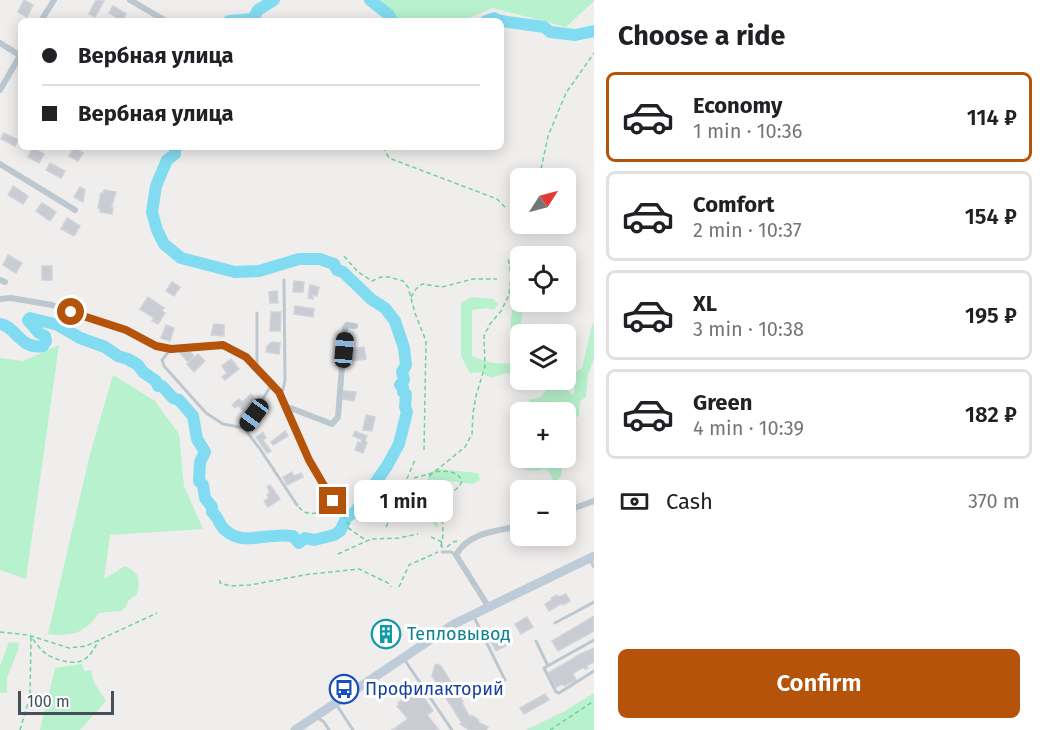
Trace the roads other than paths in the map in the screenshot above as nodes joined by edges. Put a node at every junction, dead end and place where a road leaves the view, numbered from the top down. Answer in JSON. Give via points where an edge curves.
{"nodes":[{"id":1,"x":54,"y":0,"type":"edge"},
{"id":2,"x":130,"y":0,"type":"edge"},
{"id":3,"x":43,"y":18,"type":"edge"},
{"id":4,"x":160,"y":18,"type":"edge"},
{"id":5,"x":0,"y":43,"type":"edge"},
{"id":6,"x":18,"y":53,"type":"edge"},
{"id":7,"x":18,"y":60,"type":"edge"},
{"id":8,"x":0,"y":90,"type":"edge"},
{"id":9,"x":0,"y":164,"type":"edge"},
{"id":10,"x":75,"y":210,"type":"dead end"},
{"id":11,"x":284,"y":280,"type":"dead end"},
{"id":12,"x":0,"y":298,"type":"edge"},
{"id":13,"x":256,"y":313,"type":"dead end"},
{"id":14,"x":355,"y":326,"type":"dead end"},
{"id":15,"x":171,"y":349,"type":"junction"},
{"id":16,"x":257,"y":368,"type":"junction"},
{"id":17,"x":272,"y":385,"type":"junction"},
{"id":18,"x":279,"y":392,"type":"junction"},
{"id":19,"x":285,"y":406,"type":"junction"},
{"id":20,"x":244,"y":428,"type":"junction"},
{"id":21,"x":333,"y":501,"type":"dead end"},
{"id":22,"x":594,"y":501,"type":"edge"},
{"id":23,"x":297,"y":505,"type":"road end"},
{"id":24,"x":576,"y":507,"type":"edge"},
{"id":25,"x":510,"y":528,"type":"edge"},
{"id":26,"x":442,"y":552,"type":"road end"},
{"id":27,"x":456,"y":555,"type":"junction"},
{"id":28,"x":592,"y":561,"type":"edge"},
{"id":29,"x":594,"y":602,"type":"edge"},
{"id":30,"x":488,"y":606,"type":"junction"},
{"id":31,"x":473,"y":614,"type":"junction"},
{"id":32,"x":555,"y":623,"type":"dead end"},
{"id":33,"x":594,"y":640,"type":"edge"},
{"id":34,"x":536,"y":641,"type":"dead end"},
{"id":35,"x":403,"y":658,"type":"junction"},
{"id":36,"x":548,"y":666,"type":"junction"},
{"id":37,"x":593,"y":672,"type":"edge"},
{"id":38,"x":594,"y":678,"type":"edge"},
{"id":39,"x":504,"y":680,"type":"dead end"},
{"id":40,"x":335,"y":704,"type":"junction"},
{"id":41,"x":316,"y":717,"type":"junction"},
{"id":42,"x":295,"y":730,"type":"edge"},
{"id":43,"x":329,"y":730,"type":"edge"},
{"id":44,"x":353,"y":730,"type":"edge"},
{"id":45,"x":452,"y":730,"type":"edge"}],
"edges":[{"from":1,"to":3,"type":"street"},
{"from":2,"to":4,"type":"street"},
{"from":5,"to":6,"type":"street"},
{"from":7,"to":8,"type":"street"},
{"from":9,"to":10,"type":"street"},
{"from":11,"to":18,"type":"lane","via":[[285,380]]},
{"from":12,"to":15,"type":"street","via":[[52,305]]},
{"from":13,"to":16,"type":"lane"},
{"from":14,"to":19,"type":"street","via":[[345,328],[338,417],[333,424]]},
{"from":15,"to":16,"type":"street","via":[[223,345]]},
{"from":15,"to":20,"type":"lane","via":[[162,360],[164,366],[206,413],[223,424]]},
{"from":16,"to":17,"type":"street"},
{"from":17,"to":18,"type":"street"},
{"from":17,"to":20,"type":"lane"},
{"from":18,"to":19,"type":"street"},
{"from":19,"to":21,"type":"street"},
{"from":20,"to":23,"type":"lane"},
{"from":22,"to":24,"type":"street"},
{"from":25,"to":27,"type":"street","via":[[470,539]]},
{"from":26,"to":27,"type":"lane"},
{"from":27,"to":30,"type":"street"},
{"from":28,"to":30,"type":"main road"},
{"from":29,"to":32,"type":"lane"},
{"from":30,"to":31,"type":"main road"},
{"from":31,"to":35,"type":"main road"},
{"from":31,"to":39,"type":"lane"},
{"from":33,"to":36,"type":"lane"},
{"from":34,"to":36,"type":"lane"},
{"from":35,"to":40,"type":"main road"},
{"from":35,"to":45,"type":"lane"},
{"from":36,"to":37,"type":"lane","via":[[544,668],[559,693]]},
{"from":37,"to":38,"type":"lane"},
{"from":40,"to":41,"type":"main road"},
{"from":40,"to":44,"type":"lane"},
{"from":41,"to":42,"type":"main road"},
{"from":41,"to":43,"type":"lane"}]}
